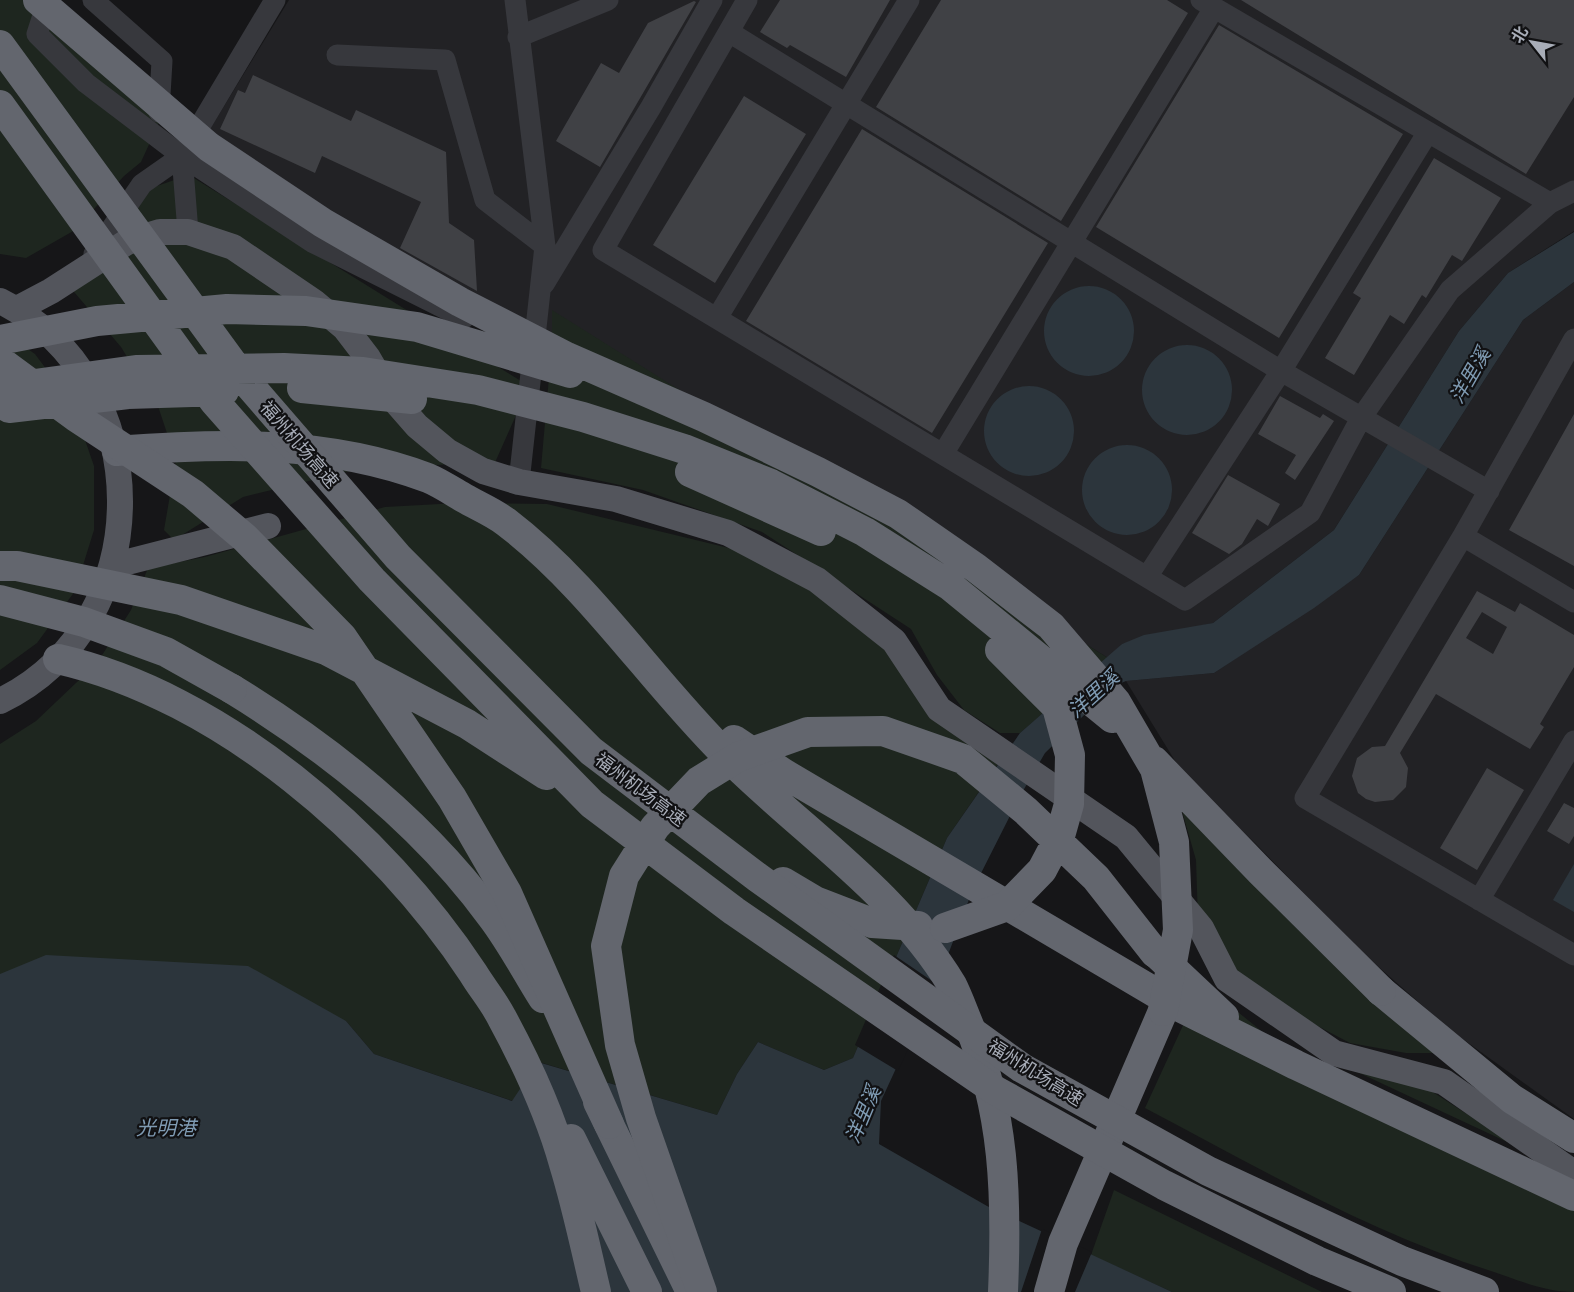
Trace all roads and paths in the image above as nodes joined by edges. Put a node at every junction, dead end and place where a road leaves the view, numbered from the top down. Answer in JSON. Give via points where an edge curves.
{"nodes":[{"id":1,"x":38,"y":0,"type":"edge"},
{"id":2,"x":48,"y":0,"type":"edge"},
{"id":3,"x":93,"y":0,"type":"edge"},
{"id":4,"x":275,"y":0,"type":"edge"},
{"id":5,"x":515,"y":0,"type":"edge"},
{"id":6,"x":608,"y":0,"type":"edge"},
{"id":7,"x":712,"y":0,"type":"edge"},
{"id":8,"x":747,"y":0,"type":"edge"},
{"id":9,"x":909,"y":0,"type":"edge"},
{"id":10,"x":1208,"y":4,"type":"edge"},
{"id":11,"x":729,"y":32,"type":"junction"},
{"id":12,"x":518,"y":37,"type":"junction"},
{"id":13,"x":0,"y":45,"type":"edge"},
{"id":14,"x":337,"y":55,"type":"dead end"},
{"id":15,"x":847,"y":103,"type":"junction"},
{"id":16,"x":0,"y":105,"type":"edge"},
{"id":17,"x":1428,"y":132,"type":"junction"},
{"id":18,"x":158,"y":138,"type":"junction"},
{"id":19,"x":182,"y":156,"type":"junction"},
{"id":20,"x":1574,"y":191,"type":"edge"},
{"id":21,"x":1550,"y":203,"type":"junction"},
{"id":22,"x":188,"y":232,"type":"junction"},
{"id":23,"x":1073,"y":244,"type":"junction"},
{"id":24,"x":545,"y":246,"type":"junction"},
{"id":25,"x":86,"y":267,"type":"junction"},
{"id":26,"x":540,"y":290,"type":"junction"},
{"id":27,"x":8,"y":305,"type":"edge"},
{"id":28,"x":717,"y":318,"type":"junction"},
{"id":29,"x":1574,"y":339,"type":"edge"},
{"id":30,"x":0,"y":340,"type":"edge"},
{"id":31,"x":534,"y":344,"type":"junction"},
{"id":32,"x":0,"y":361,"type":"edge"},
{"id":33,"x":1281,"y":371,"type":"junction"},
{"id":34,"x":0,"y":389,"type":"edge"},
{"id":35,"x":0,"y":410,"type":"edge"},
{"id":36,"x":704,"y":417,"type":"junction"},
{"id":37,"x":1361,"y":418,"type":"junction"},
{"id":38,"x":117,"y":451,"type":"junction"},
{"id":39,"x":943,"y":454,"type":"junction"},
{"id":40,"x":519,"y":482,"type":"junction"},
{"id":41,"x":1489,"y":491,"type":"junction"},
{"id":42,"x":268,"y":526,"type":"dead end"},
{"id":43,"x":1463,"y":536,"type":"junction"},
{"id":44,"x":0,"y":566,"type":"edge"},
{"id":45,"x":112,"y":566,"type":"junction"},
{"id":46,"x":1148,"y":577,"type":"junction"},
{"id":47,"x":0,"y":600,"type":"edge"},
{"id":48,"x":1574,"y":602,"type":"edge"},
{"id":49,"x":58,"y":659,"type":"junction"},
{"id":50,"x":648,"y":671,"type":"junction"},
{"id":51,"x":0,"y":701,"type":"edge"},
{"id":52,"x":1574,"y":741,"type":"edge"},
{"id":53,"x":592,"y":804,"type":"junction"},
{"id":54,"x":710,"y":840,"type":"junction"},
{"id":55,"x":1479,"y":900,"type":"junction"},
{"id":56,"x":1574,"y":955,"type":"edge"},
{"id":57,"x":501,"y":1017,"type":"junction"},
{"id":58,"x":1296,"y":1065,"type":"junction"},
{"id":59,"x":609,"y":1124,"type":"junction"},
{"id":60,"x":1574,"y":1138,"type":"edge"},
{"id":61,"x":1574,"y":1173,"type":"edge"},
{"id":62,"x":1574,"y":1196,"type":"edge"},
{"id":63,"x":596,"y":1292,"type":"edge"},
{"id":64,"x":647,"y":1292,"type":"edge"},
{"id":65,"x":691,"y":1292,"type":"edge"},
{"id":66,"x":702,"y":1292,"type":"edge"},
{"id":67,"x":1003,"y":1292,"type":"edge"},
{"id":68,"x":1050,"y":1292,"type":"edge"},
{"id":69,"x":1391,"y":1292,"type":"edge"},
{"id":70,"x":1484,"y":1292,"type":"edge"}],
"edges":[{"from":1,"to":36,"type":"highway","bridge":true,"via":[[209,147],[323,224],[548,347]]},
{"from":2,"to":18,"type":"lane","via":[[37,34],[86,83]]},
{"from":3,"to":18,"type":"lane","via":[[162,61]]},
{"from":4,"to":19,"type":"lane"},
{"from":5,"to":12,"type":"lane"},
{"from":6,"to":12,"type":"lane"},
{"from":7,"to":26,"type":"lane"},
{"from":8,"to":11,"type":"lane"},
{"from":9,"to":15,"type":"lane"},
{"from":10,"to":17,"type":"lane"},
{"from":10,"to":23,"type":"lane"},
{"from":11,"to":15,"type":"lane"},
{"from":11,"to":28,"type":"lane","via":[[603,250]]},
{"from":12,"to":24,"type":"lane"},
{"from":13,"to":54,"type":"highway","name":"福州机场高速","bridge":true,"via":[[244,379],[398,557],[591,751]]},
{"from":14,"to":24,"type":"lane","via":[[445,60],[485,200]]},
{"from":15,"to":23,"type":"lane"},
{"from":15,"to":28,"type":"lane"},
{"from":16,"to":53,"type":"highway","name":"福州机场高速","bridge":true,"via":[[214,400],[372,580]]},
{"from":17,"to":21,"type":"lane"},
{"from":17,"to":33,"type":"lane"},
{"from":18,"to":19,"type":"lane"},
{"from":19,"to":22,"type":"lane"},
{"from":19,"to":25,"type":"lane","via":[[142,184]]},
{"from":19,"to":31,"type":"lane","via":[[312,242],[433,305],[515,341]]},
{"from":20,"to":21,"type":"lane"},
{"from":21,"to":37,"type":"lane","via":[[1450,290]]},
{"from":22,"to":25,"type":"main road","via":[[160,231],[128,242]]},
{"from":22,"to":40,"type":"main road","via":[[233,247],[314,302],[345,328],[389,394],[417,426],[483,471]]},
{"from":23,"to":33,"type":"lane"},
{"from":23,"to":39,"type":"lane"},
{"from":24,"to":26,"type":"lane"},
{"from":25,"to":27,"type":"main road","via":[[51,291]]},
{"from":26,"to":31,"type":"lane"},
{"from":27,"to":38,"type":"main road","via":[[52,336],[81,370],[102,408]]},
{"from":28,"to":39,"type":"lane"},
{"from":29,"to":41,"type":"lane"},
{"from":30,"to":36,"type":"highway","bridge":true,"via":[[97,321],[227,309],[306,311],[417,327]]},
{"from":31,"to":40,"type":"lane"},
{"from":32,"to":59,"type":"highway","bridge":true,"via":[[76,417],[194,494],[245,538],[342,637],[452,798],[507,893]]},
{"from":33,"to":37,"type":"lane"},
{"from":33,"to":46,"type":"lane"},
{"from":34,"to":60,"type":"highway","bridge":true,"via":[[136,370],[284,368],[363,372],[478,390],[583,417],[684,448],[771,484],[865,532],[958,592],[1118,723],[1382,991],[1512,1099]]},
{"from":35,"to":54,"type":"highway","bridge":true,"via":[[128,394],[296,388],[407,398],[519,418],[649,453],[854,545],[949,606],[1018,666],[1057,707],[1070,755],[1069,804],[1060,836],[1042,870],[1007,906],[945,928],[872,923],[815,901]]},
{"from":36,"to":68,"type":"highway","bridge":true,"via":[[898,514],[1051,626],[1116,702],[1155,770],[1174,842],[1178,930],[1163,1011],[1063,1243]]},
{"from":37,"to":41,"type":"lane"},
{"from":37,"to":46,"type":"lane","via":[[1310,513],[1185,600]]},
{"from":38,"to":45,"type":"main road","via":[[122,509]]},
{"from":38,"to":50,"type":"highway","via":[[208,444],[287,447],[361,457],[430,479],[503,520],[560,569]]},
{"from":39,"to":46,"type":"lane"},
{"from":40,"to":61,"type":"main road","via":[[616,499],[728,533],[817,580],[894,641],[939,709],[1126,837],[1201,928],[1227,979],[1334,1053],[1444,1082]]},
{"from":41,"to":43,"type":"lane"},
{"from":42,"to":45,"type":"main road"},
{"from":43,"to":48,"type":"lane"},
{"from":43,"to":55,"type":"lane","via":[[1305,798]]},
{"from":44,"to":53,"type":"highway","bridge":true,"via":[[17,566],[181,600],[326,650],[468,723]]},
{"from":45,"to":49,"type":"main road","via":[[91,616]]},
{"from":47,"to":59,"type":"highway","bridge":true,"via":[[84,621],[166,652],[286,722],[387,801],[493,917],[545,1001]]},
{"from":49,"to":51,"type":"main road"},
{"from":49,"to":57,"type":"highway","via":[[122,678],[178,705],[241,741],[297,782],[352,829],[409,888],[457,948]]},
{"from":50,"to":58,"type":"highway","via":[[713,726],[773,767],[1178,1006]]},
{"from":50,"to":67,"type":"highway","bridge":true,"via":[[728,757],[905,919],[953,987],[985,1063],[1002,1143],[1006,1224]]},
{"from":52,"to":55,"type":"lane"},
{"from":53,"to":69,"type":"highway","name":"福州机场高速","bridge":true,"via":[[734,911],[996,1091],[1164,1185],[1317,1261]]},
{"from":54,"to":70,"type":"highway","name":"福州机场高速","bridge":true,"via":[[1022,1068],[1208,1171],[1402,1261]]},
{"from":55,"to":56,"type":"lane"},
{"from":57,"to":63,"type":"highway","via":[[535,1085],[564,1163]]},
{"from":57,"to":64,"type":"highway","via":[[556,1108]]},
{"from":58,"to":62,"type":"highway"},
{"from":58,"to":66,"type":"highway","bridge":true,"via":[[1254,1041],[1210,1006],[1155,952],[1096,878],[1026,811],[963,759],[883,731],[808,732],[738,757],[699,781],[656,827],[624,876],[606,946],[620,1045],[641,1118]]},
{"from":59,"to":65,"type":"highway"}]}
